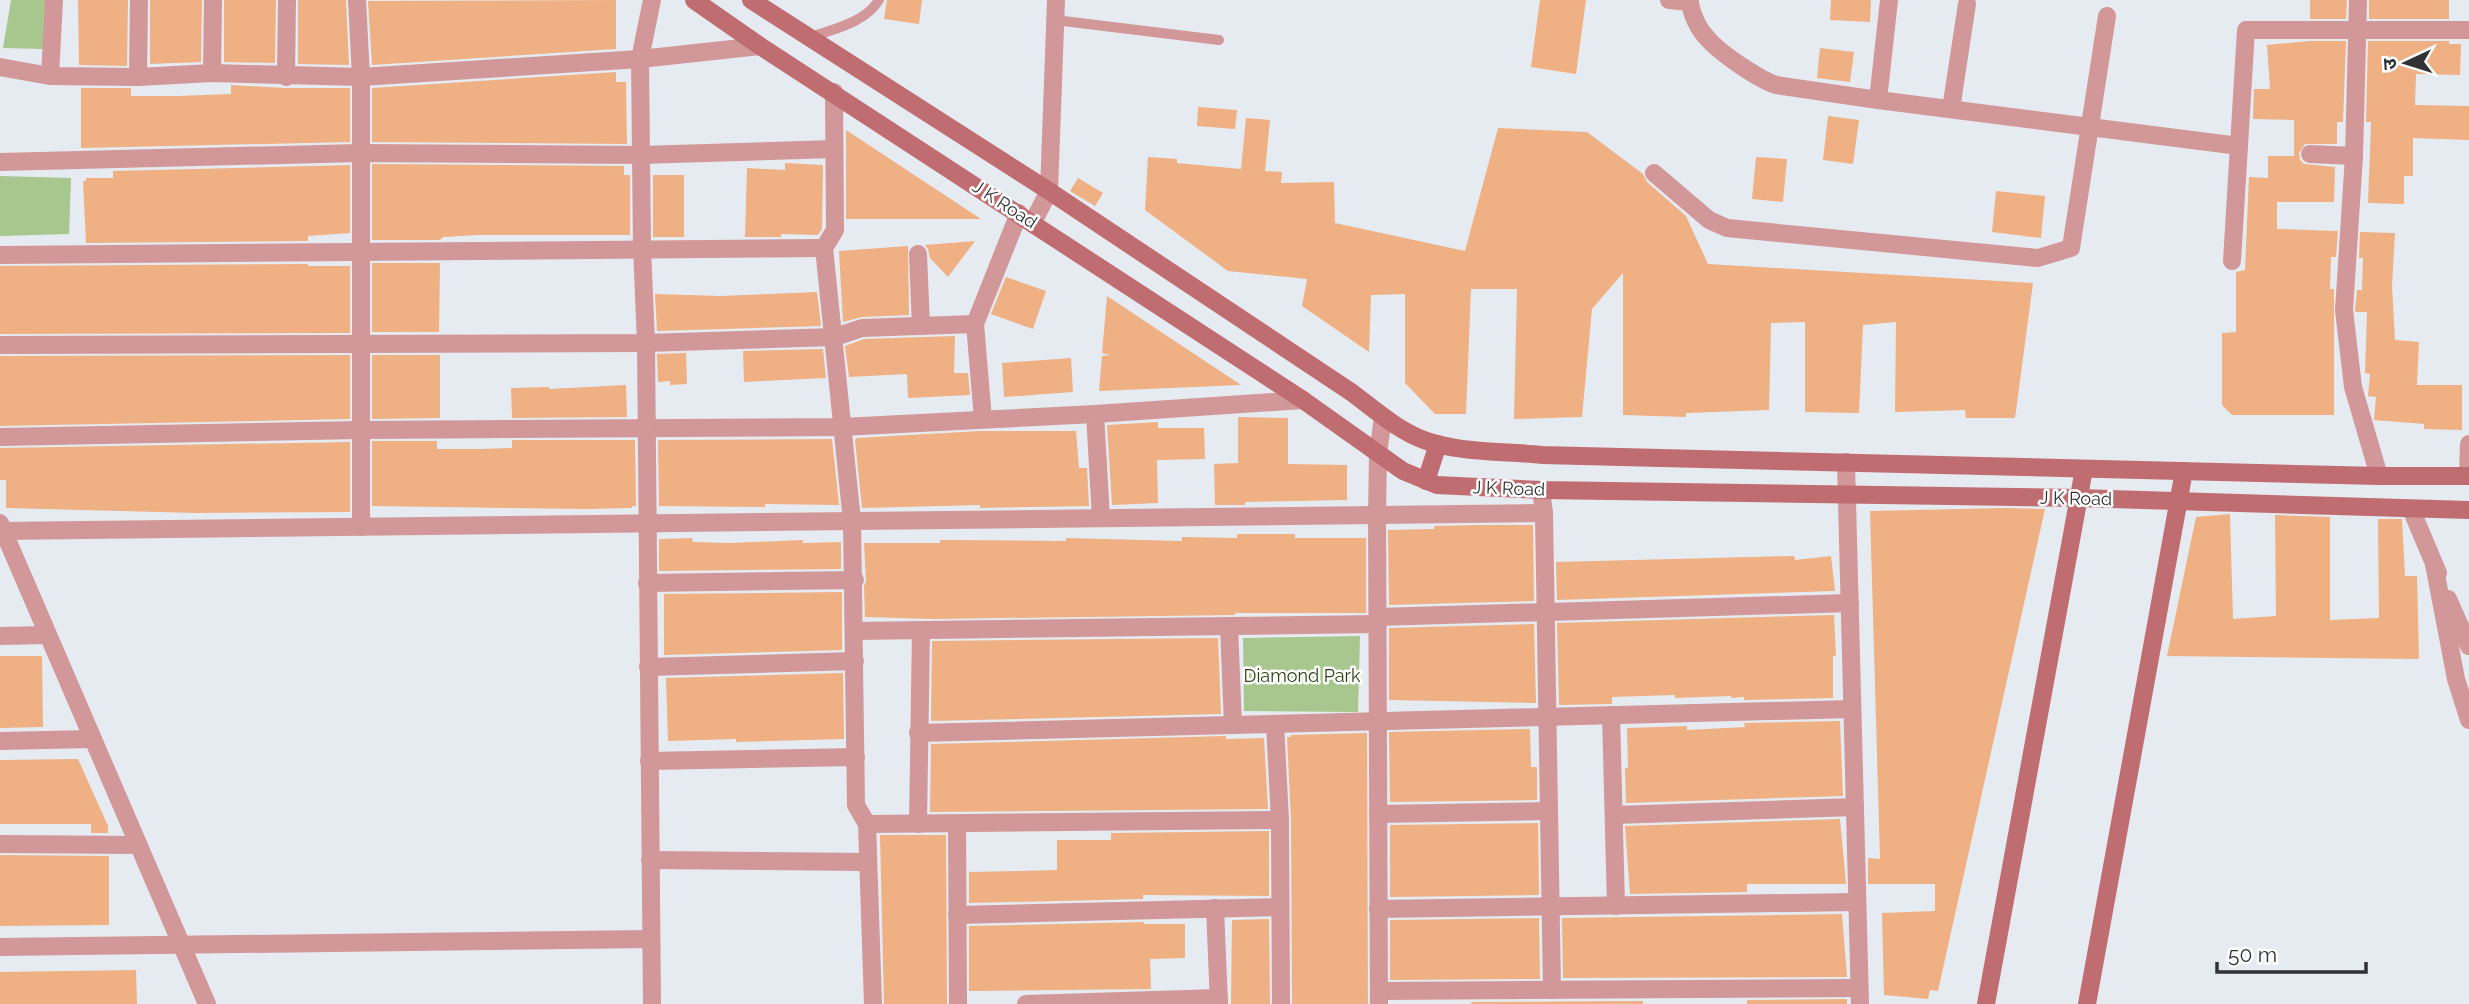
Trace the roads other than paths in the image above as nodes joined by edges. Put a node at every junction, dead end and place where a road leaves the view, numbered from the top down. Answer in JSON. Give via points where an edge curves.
{"nodes":[{"id":1,"x":54,"y":0,"type":"edge"},
{"id":2,"x":139,"y":0,"type":"edge"},
{"id":3,"x":213,"y":0,"type":"edge"},
{"id":4,"x":287,"y":0,"type":"edge"},
{"id":5,"x":357,"y":0,"type":"edge"},
{"id":6,"x":652,"y":0,"type":"edge"},
{"id":7,"x":694,"y":0,"type":"edge"},
{"id":8,"x":751,"y":0,"type":"edge"},
{"id":9,"x":878,"y":0,"type":"edge"},
{"id":10,"x":1056,"y":0,"type":"edge"},
{"id":11,"x":1669,"y":0,"type":"edge"},
{"id":12,"x":1889,"y":0,"type":"edge"},
{"id":13,"x":2358,"y":0,"type":"edge"},
{"id":14,"x":1690,"y":1,"type":"edge"},
{"id":15,"x":1968,"y":4,"type":"dead end"},
{"id":16,"x":2107,"y":16,"type":"dead end"},
{"id":17,"x":1055,"y":20,"type":"junction"},
{"id":18,"x":2357,"y":30,"type":"junction"},
{"id":19,"x":2469,"y":30,"type":"edge"},
{"id":20,"x":808,"y":38,"type":"junction"},
{"id":21,"x":1220,"y":40,"type":"dead end"},
{"id":22,"x":760,"y":46,"type":"junction"},
{"id":23,"x":640,"y":59,"type":"junction"},
{"id":24,"x":0,"y":68,"type":"edge"},
{"id":25,"x":212,"y":73,"type":"junction"},
{"id":26,"x":50,"y":76,"type":"junction"},
{"id":27,"x":138,"y":77,"type":"junction"},
{"id":28,"x":286,"y":77,"type":"junction"},
{"id":29,"x":361,"y":77,"type":"junction"},
{"id":30,"x":834,"y":92,"type":"junction"},
{"id":31,"x":1878,"y":100,"type":"junction"},
{"id":32,"x":1951,"y":109,"type":"junction"},
{"id":33,"x":2089,"y":127,"type":"junction"},
{"id":34,"x":2239,"y":146,"type":"junction"},
{"id":35,"x":834,"y":149,"type":"junction"},
{"id":36,"x":360,"y":153,"type":"junction"},
{"id":37,"x":2310,"y":154,"type":"dead end"},
{"id":38,"x":641,"y":155,"type":"junction"},
{"id":39,"x":2354,"y":156,"type":"junction"},
{"id":40,"x":0,"y":162,"type":"edge"},
{"id":41,"x":1654,"y":173,"type":"dead end"},
{"id":42,"x":1049,"y":191,"type":"junction"},
{"id":43,"x":1026,"y":218,"type":"junction"},
{"id":44,"x":642,"y":248,"type":"junction"},
{"id":45,"x":824,"y":248,"type":"junction"},
{"id":46,"x":360,"y":251,"type":"junction"},
{"id":47,"x":918,"y":254,"type":"dead end"},
{"id":48,"x":0,"y":255,"type":"edge"},
{"id":49,"x":2232,"y":261,"type":"dead end"},
{"id":50,"x":975,"y":324,"type":"junction"},
{"id":51,"x":921,"y":326,"type":"junction"},
{"id":52,"x":835,"y":337,"type":"junction"},
{"id":53,"x":360,"y":342,"type":"junction"},
{"id":54,"x":646,"y":343,"type":"junction"},
{"id":55,"x":0,"y":345,"type":"edge"},
{"id":56,"x":1303,"y":400,"type":"junction"},
{"id":57,"x":1095,"y":414,"type":"junction"},
{"id":58,"x":1383,"y":416,"type":"junction"},
{"id":59,"x":984,"y":419,"type":"junction"},
{"id":60,"x":842,"y":427,"type":"junction"},
{"id":61,"x":645,"y":429,"type":"junction"},
{"id":62,"x":361,"y":430,"type":"junction"},
{"id":63,"x":0,"y":437,"type":"edge"},
{"id":64,"x":2469,"y":443,"type":"edge"},
{"id":65,"x":1438,"y":444,"type":"junction"},
{"id":66,"x":1378,"y":454,"type":"junction"},
{"id":67,"x":1846,"y":462,"type":"junction"},
{"id":68,"x":2084,"y":468,"type":"junction"},
{"id":69,"x":2184,"y":471,"type":"junction"},
{"id":70,"x":2379,"y":476,"type":"junction"},
{"id":71,"x":2468,"y":476,"type":"edge"},
{"id":72,"x":1426,"y":481,"type":"junction"},
{"id":73,"x":1541,"y":490,"type":"junction"},
{"id":74,"x":1847,"y":494,"type":"junction"},
{"id":75,"x":2078,"y":498,"type":"junction"},
{"id":76,"x":2178,"y":501,"type":"junction"},
{"id":77,"x":2411,"y":509,"type":"junction"},
{"id":78,"x":2469,"y":510,"type":"edge"},
{"id":79,"x":1544,"y":513,"type":"junction"},
{"id":80,"x":1377,"y":515,"type":"junction"},
{"id":81,"x":1101,"y":518,"type":"junction"},
{"id":82,"x":852,"y":521,"type":"junction"},
{"id":83,"x":646,"y":523,"type":"junction"},
{"id":84,"x":361,"y":527,"type":"junction"},
{"id":85,"x":1,"y":528,"type":"edge"},
{"id":86,"x":2434,"y":564,"type":"junction"},
{"id":87,"x":855,"y":580,"type":"junction"},
{"id":88,"x":647,"y":583,"type":"junction"},
{"id":89,"x":1850,"y":603,"type":"junction"},
{"id":90,"x":1545,"y":612,"type":"junction"},
{"id":91,"x":2462,"y":614,"type":"edge"},
{"id":92,"x":1378,"y":620,"type":"junction"},
{"id":93,"x":1229,"y":626,"type":"junction"},
{"id":94,"x":920,"y":630,"type":"junction"},
{"id":95,"x":855,"y":631,"type":"junction"},
{"id":96,"x":47,"y":635,"type":"junction"},
{"id":97,"x":0,"y":636,"type":"edge"},
{"id":98,"x":2469,"y":646,"type":"edge"},
{"id":99,"x":855,"y":661,"type":"junction"},
{"id":100,"x":648,"y":667,"type":"junction"},
{"id":101,"x":1852,"y":709,"type":"junction"},
{"id":102,"x":1611,"y":715,"type":"junction"},
{"id":103,"x":1547,"y":717,"type":"junction"},
{"id":104,"x":2469,"y":720,"type":"edge"},
{"id":105,"x":1378,"y":721,"type":"junction"},
{"id":106,"x":1275,"y":724,"type":"junction"},
{"id":107,"x":1233,"y":725,"type":"junction"},
{"id":108,"x":918,"y":733,"type":"junction"},
{"id":109,"x":91,"y":739,"type":"junction"},
{"id":110,"x":0,"y":741,"type":"edge"},
{"id":111,"x":856,"y":757,"type":"junction"},
{"id":112,"x":649,"y":761,"type":"junction"},
{"id":113,"x":1854,"y":807,"type":"junction"},
{"id":114,"x":1549,"y":811,"type":"junction"},
{"id":115,"x":1378,"y":814,"type":"junction"},
{"id":116,"x":1614,"y":815,"type":"junction"},
{"id":117,"x":1280,"y":820,"type":"junction"},
{"id":118,"x":867,"y":824,"type":"junction"},
{"id":119,"x":918,"y":824,"type":"junction"},
{"id":120,"x":957,"y":824,"type":"junction"},
{"id":121,"x":0,"y":845,"type":"edge"},
{"id":122,"x":138,"y":845,"type":"junction"},
{"id":123,"x":650,"y":860,"type":"junction"},
{"id":124,"x":868,"y":862,"type":"junction"},
{"id":125,"x":1856,"y":902,"type":"junction"},
{"id":126,"x":1280,"y":906,"type":"junction"},
{"id":127,"x":1616,"y":906,"type":"junction"},
{"id":128,"x":1551,"y":907,"type":"junction"},
{"id":129,"x":1215,"y":908,"type":"junction"},
{"id":130,"x":1378,"y":909,"type":"junction"},
{"id":131,"x":957,"y":915,"type":"junction"},
{"id":132,"x":652,"y":939,"type":"junction"},
{"id":133,"x":180,"y":945,"type":"junction"},
{"id":134,"x":0,"y":947,"type":"edge"},
{"id":135,"x":1552,"y":990,"type":"junction"},
{"id":136,"x":1738,"y":996,"type":"edge"},
{"id":137,"x":1859,"y":996,"type":"edge"},
{"id":138,"x":1379,"y":997,"type":"edge"},
{"id":139,"x":1466,"y":997,"type":"edge"},
{"id":140,"x":1648,"y":997,"type":"edge"},
{"id":141,"x":1219,"y":1001,"type":"edge"},
{"id":142,"x":207,"y":1004,"type":"edge"},
{"id":143,"x":652,"y":1004,"type":"edge"},
{"id":144,"x":873,"y":1004,"type":"edge"},
{"id":145,"x":958,"y":1004,"type":"edge"},
{"id":146,"x":1026,"y":1004,"type":"edge"},
{"id":147,"x":1281,"y":1004,"type":"edge"},
{"id":148,"x":1986,"y":1004,"type":"edge"},
{"id":149,"x":2087,"y":1004,"type":"edge"}],
"edges":[{"from":1,"to":26,"type":"street"},
{"from":2,"to":27,"type":"street"},
{"from":3,"to":25,"type":"street"},
{"from":4,"to":28,"type":"street"},
{"from":5,"to":29,"type":"street"},
{"from":6,"to":23,"type":"street"},
{"from":7,"to":22,"type":"main road","name":"J K Road"},
{"from":8,"to":20,"type":"main road","name":"J K Road"},
{"from":9,"to":20,"type":"lane","via":[[861,19]]},
{"from":10,"to":17,"type":"street"},
{"from":11,"to":14,"type":"street"},
{"from":12,"to":31,"type":"street"},
{"from":13,"to":18,"type":"street"},
{"from":14,"to":31,"type":"street","via":[[1692,14],[1708,40],[1763,81]]},
{"from":15,"to":32,"type":"street"},
{"from":16,"to":33,"type":"street"},
{"from":17,"to":21,"type":"lane"},
{"from":17,"to":42,"type":"street"},
{"from":18,"to":19,"type":"street"},
{"from":18,"to":34,"type":"street","via":[[2246,30]]},
{"from":18,"to":39,"type":"street"},
{"from":20,"to":42,"type":"main road","name":"J K Road"},
{"from":22,"to":23,"type":"street"},
{"from":22,"to":30,"type":"main road","name":"J K Road"},
{"from":23,"to":29,"type":"street"},
{"from":23,"to":38,"type":"street"},
{"from":24,"to":26,"type":"street"},
{"from":25,"to":27,"type":"street"},
{"from":25,"to":28,"type":"street"},
{"from":26,"to":27,"type":"street"},
{"from":28,"to":29,"type":"street"},
{"from":29,"to":36,"type":"street"},
{"from":30,"to":35,"type":"street"},
{"from":30,"to":43,"type":"main road","name":"J K Road"},
{"from":31,"to":32,"type":"street"},
{"from":32,"to":33,"type":"street"},
{"from":33,"to":34,"type":"street"},
{"from":33,"to":41,"type":"street","via":[[2071,248],[2038,258],[1727,228],[1709,220]]},
{"from":34,"to":49,"type":"street"},
{"from":35,"to":38,"type":"street"},
{"from":35,"to":45,"type":"street","via":[[835,230]]},
{"from":36,"to":38,"type":"street"},
{"from":36,"to":40,"type":"street"},
{"from":36,"to":46,"type":"street"},
{"from":37,"to":39,"type":"street"},
{"from":38,"to":44,"type":"street"},
{"from":39,"to":70,"type":"street","via":[[2344,310],[2353,387]]},
{"from":42,"to":43,"type":"street"},
{"from":42,"to":58,"type":"main road","name":"J K Road"},
{"from":43,"to":50,"type":"street"},
{"from":43,"to":56,"type":"main road","name":"J K Road"},
{"from":44,"to":45,"type":"street"},
{"from":44,"to":46,"type":"street"},
{"from":44,"to":54,"type":"street"},
{"from":45,"to":52,"type":"street"},
{"from":46,"to":48,"type":"street"},
{"from":46,"to":53,"type":"street"},
{"from":47,"to":51,"type":"street"},
{"from":50,"to":51,"type":"street"},
{"from":50,"to":59,"type":"street"},
{"from":51,"to":52,"type":"street","via":[[862,328]]},
{"from":52,"to":54,"type":"street"},
{"from":52,"to":60,"type":"street"},
{"from":53,"to":54,"type":"street"},
{"from":53,"to":55,"type":"street"},
{"from":53,"to":62,"type":"street"},
{"from":54,"to":61,"type":"street"},
{"from":56,"to":57,"type":"street"},
{"from":56,"to":66,"type":"main road","name":"J K Road"},
{"from":57,"to":59,"type":"street"},
{"from":57,"to":81,"type":"street"},
{"from":58,"to":65,"type":"main road","name":"J K Road"},
{"from":58,"to":66,"type":"street"},
{"from":59,"to":60,"type":"street"},
{"from":60,"to":61,"type":"street"},
{"from":60,"to":82,"type":"street"},
{"from":61,"to":62,"type":"street"},
{"from":61,"to":83,"type":"street"},
{"from":62,"to":63,"type":"street"},
{"from":62,"to":84,"type":"street"},
{"from":64,"to":71,"type":"street"},
{"from":65,"to":67,"type":"main road","name":"J K Road","via":[[1542,454]]},
{"from":65,"to":72,"type":"main road"},
{"from":66,"to":72,"type":"main road","name":"J K Road"},
{"from":66,"to":80,"type":"street"},
{"from":67,"to":68,"type":"main road","name":"J K Road"},
{"from":67,"to":74,"type":"street"},
{"from":68,"to":69,"type":"main road","name":"J K Road"},
{"from":68,"to":75,"type":"main road"},
{"from":69,"to":70,"type":"main road","name":"J K Road"},
{"from":69,"to":76,"type":"main road"},
{"from":70,"to":71,"type":"main road","name":"J K Road"},
{"from":72,"to":73,"type":"main road","name":"J K Road"},
{"from":73,"to":74,"type":"main road","name":"J K Road"},
{"from":73,"to":79,"type":"street"},
{"from":74,"to":75,"type":"main road","name":"J K Road"},
{"from":74,"to":89,"type":"street"},
{"from":75,"to":76,"type":"main road","name":"J K Road"},
{"from":75,"to":148,"type":"main road"},
{"from":76,"to":77,"type":"main road","name":"J K Road"},
{"from":76,"to":149,"type":"main road"},
{"from":77,"to":78,"type":"main road","name":"J K Road"},
{"from":77,"to":86,"type":"street"},
{"from":79,"to":80,"type":"street"},
{"from":79,"to":90,"type":"street"},
{"from":80,"to":81,"type":"street"},
{"from":80,"to":92,"type":"street"},
{"from":81,"to":82,"type":"street"},
{"from":82,"to":83,"type":"street"},
{"from":82,"to":87,"type":"street"},
{"from":83,"to":84,"type":"street"},
{"from":83,"to":88,"type":"street"},
{"from":84,"to":85,"type":"street"},
{"from":85,"to":96,"type":"street"},
{"from":86,"to":91,"type":"street"},
{"from":86,"to":104,"type":"street","via":[[2456,679]]},
{"from":87,"to":88,"type":"street"},
{"from":87,"to":95,"type":"street"},
{"from":88,"to":100,"type":"street"},
{"from":89,"to":90,"type":"street"},
{"from":89,"to":101,"type":"street"},
{"from":90,"to":92,"type":"street"},
{"from":90,"to":103,"type":"street"},
{"from":91,"to":98,"type":"street"},
{"from":92,"to":93,"type":"street"},
{"from":92,"to":105,"type":"street"},
{"from":93,"to":94,"type":"street"},
{"from":93,"to":107,"type":"street"},
{"from":94,"to":95,"type":"street"},
{"from":94,"to":108,"type":"street"},
{"from":95,"to":99,"type":"street"},
{"from":96,"to":97,"type":"street"},
{"from":96,"to":109,"type":"street"},
{"from":99,"to":100,"type":"street"},
{"from":99,"to":111,"type":"street"},
{"from":100,"to":112,"type":"street"},
{"from":101,"to":102,"type":"street"},
{"from":101,"to":113,"type":"street"},
{"from":102,"to":103,"type":"street"},
{"from":102,"to":116,"type":"street"},
{"from":103,"to":105,"type":"street"},
{"from":103,"to":114,"type":"street"},
{"from":105,"to":106,"type":"street"},
{"from":105,"to":115,"type":"street"},
{"from":106,"to":107,"type":"street"},
{"from":106,"to":117,"type":"street"},
{"from":107,"to":108,"type":"street"},
{"from":108,"to":119,"type":"street"},
{"from":109,"to":110,"type":"street"},
{"from":109,"to":122,"type":"street"},
{"from":111,"to":112,"type":"street"},
{"from":111,"to":118,"type":"street","via":[[856,805]]},
{"from":112,"to":123,"type":"street"},
{"from":113,"to":116,"type":"street"},
{"from":113,"to":125,"type":"street"},
{"from":114,"to":115,"type":"street"},
{"from":114,"to":128,"type":"street"},
{"from":115,"to":130,"type":"street"},
{"from":116,"to":127,"type":"street"},
{"from":117,"to":120,"type":"street"},
{"from":117,"to":126,"type":"street"},
{"from":118,"to":119,"type":"street"},
{"from":118,"to":124,"type":"street"},
{"from":119,"to":120,"type":"street"},
{"from":120,"to":131,"type":"street"},
{"from":121,"to":122,"type":"street"},
{"from":122,"to":133,"type":"street"},
{"from":123,"to":124,"type":"street"},
{"from":123,"to":132,"type":"street"},
{"from":124,"to":144,"type":"street"},
{"from":125,"to":127,"type":"street"},
{"from":125,"to":137,"type":"street"},
{"from":126,"to":129,"type":"street"},
{"from":126,"to":147,"type":"street"},
{"from":127,"to":128,"type":"street"},
{"from":128,"to":130,"type":"street"},
{"from":128,"to":135,"type":"street"},
{"from":129,"to":131,"type":"street"},
{"from":129,"to":141,"type":"street"},
{"from":130,"to":138,"type":"street"},
{"from":131,"to":145,"type":"street"},
{"from":132,"to":133,"type":"street"},
{"from":132,"to":143,"type":"street"},
{"from":133,"to":134,"type":"street"},
{"from":133,"to":142,"type":"street"},
{"from":135,"to":139,"type":"street"},
{"from":135,"to":140,"type":"street"},
{"from":136,"to":137,"type":"street"},
{"from":136,"to":140,"type":"street"},
{"from":138,"to":139,"type":"street"},
{"from":141,"to":146,"type":"street"}]}
